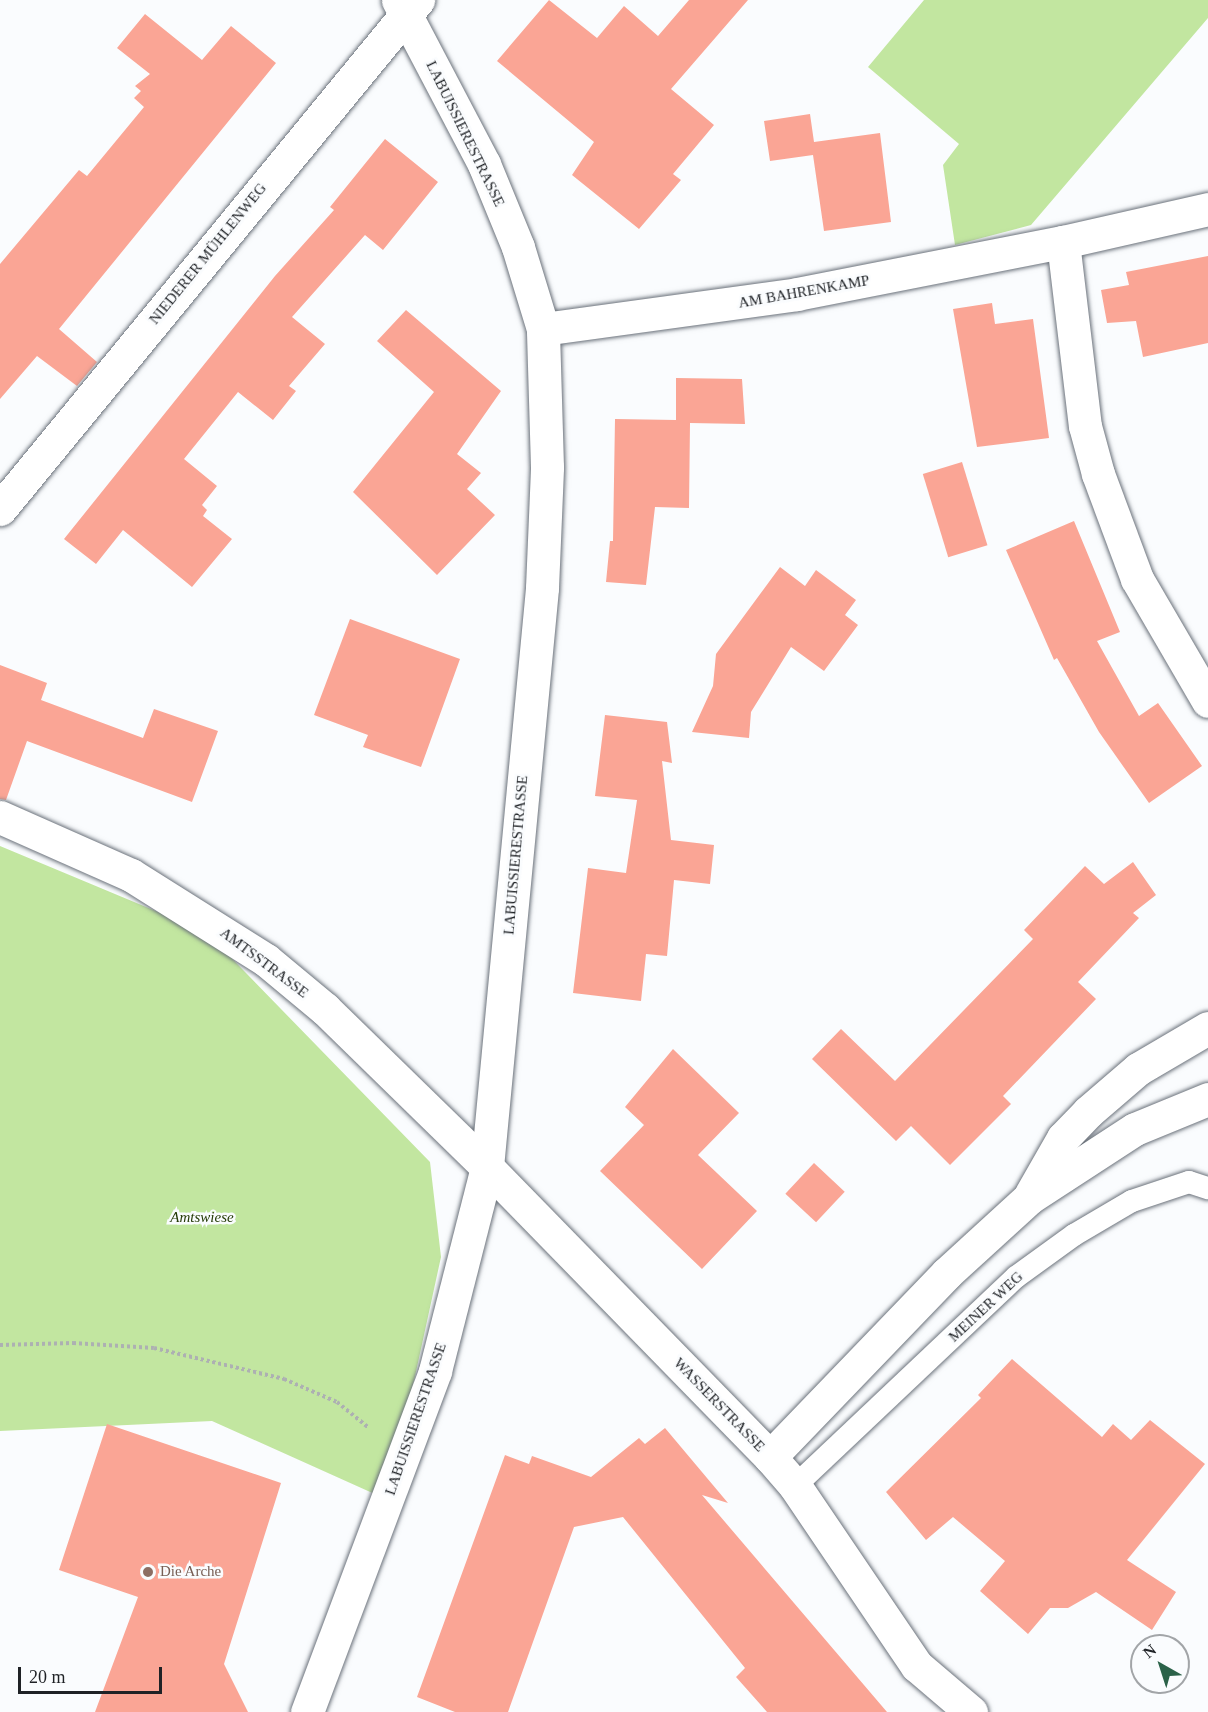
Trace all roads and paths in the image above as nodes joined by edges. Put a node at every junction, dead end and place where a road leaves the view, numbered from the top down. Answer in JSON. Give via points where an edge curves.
{"nodes":[{"id":1,"x":407,"y":5,"type":"edge"},
{"id":2,"x":1208,"y":209,"type":"edge"},
{"id":3,"x":1063,"y":242,"type":"junction"},
{"id":4,"x":543,"y":329,"type":"junction"},
{"id":5,"x":0,"y":509,"type":"edge"},
{"id":6,"x":1208,"y":701,"type":"edge"},
{"id":7,"x":0,"y":818,"type":"edge"},
{"id":8,"x":1208,"y":1028,"type":"edge"},
{"id":9,"x":1208,"y":1099,"type":"edge"},
{"id":10,"x":487,"y":1167,"type":"junction"},
{"id":11,"x":1208,"y":1188,"type":"edge"},
{"id":12,"x":1029,"y":1198,"type":"junction"},
{"id":13,"x":0,"y":1345,"type":"edge"},
{"id":14,"x":771,"y":1457,"type":"junction"},
{"id":15,"x":404,"y":1458,"type":"junction"},
{"id":16,"x":795,"y":1486,"type":"junction"},
{"id":17,"x":307,"y":1712,"type":"edge"},
{"id":18,"x":971,"y":1712,"type":"edge"}],
"edges":[{"from":1,"to":4,"type":"street","name":"LABUISSIERESTRASSE","via":[[484,164],[518,248]]},
{"from":1,"to":5,"type":"street","name":"NIEDERER MÜHLENWEG"},
{"from":2,"to":3,"type":"street","name":"AM BAHRENKAMP"},
{"from":3,"to":4,"type":"street","name":"AM BAHRENKAMP","via":[[797,294]]},
{"from":3,"to":6,"type":"street","via":[[1086,426],[1098,474],[1137,579]]},
{"from":4,"to":10,"type":"street","name":"LABUISSIERESTRASSE","via":[[547,467],[542,588]]},
{"from":7,"to":10,"type":"street","name":"AMTSSTRASSE","via":[[131,875],[266,960],[325,1009]]},
{"from":8,"to":12,"type":"street","name":"WASSERSTRASSE","via":[[1138,1070],[1088,1112],[1063,1137]]},
{"from":9,"to":12,"type":"street","name":"WASSERSTRASSE","via":[[1135,1129]]},
{"from":10,"to":14,"type":"street","name":"WASSERSTRASSE"},
{"from":10,"to":15,"type":"street","name":"LABUISSIERESTRASSE","via":[[435,1371]]},
{"from":11,"to":16,"type":"lane","name":"MEINER WEG","via":[[1189,1182],[1132,1201],[1074,1234],[1016,1277]]},
{"from":12,"to":14,"type":"street","name":"WASSERSTRASSE","via":[[947,1273]]},
{"from":13,"to":15,"type":"path","via":[[73,1343],[154,1348],[284,1379],[337,1402]]},
{"from":14,"to":16,"type":"street"},
{"from":15,"to":17,"type":"street","name":"LABUISSIERESTRASSE"},
{"from":16,"to":18,"type":"street","via":[[917,1666]]}]}
